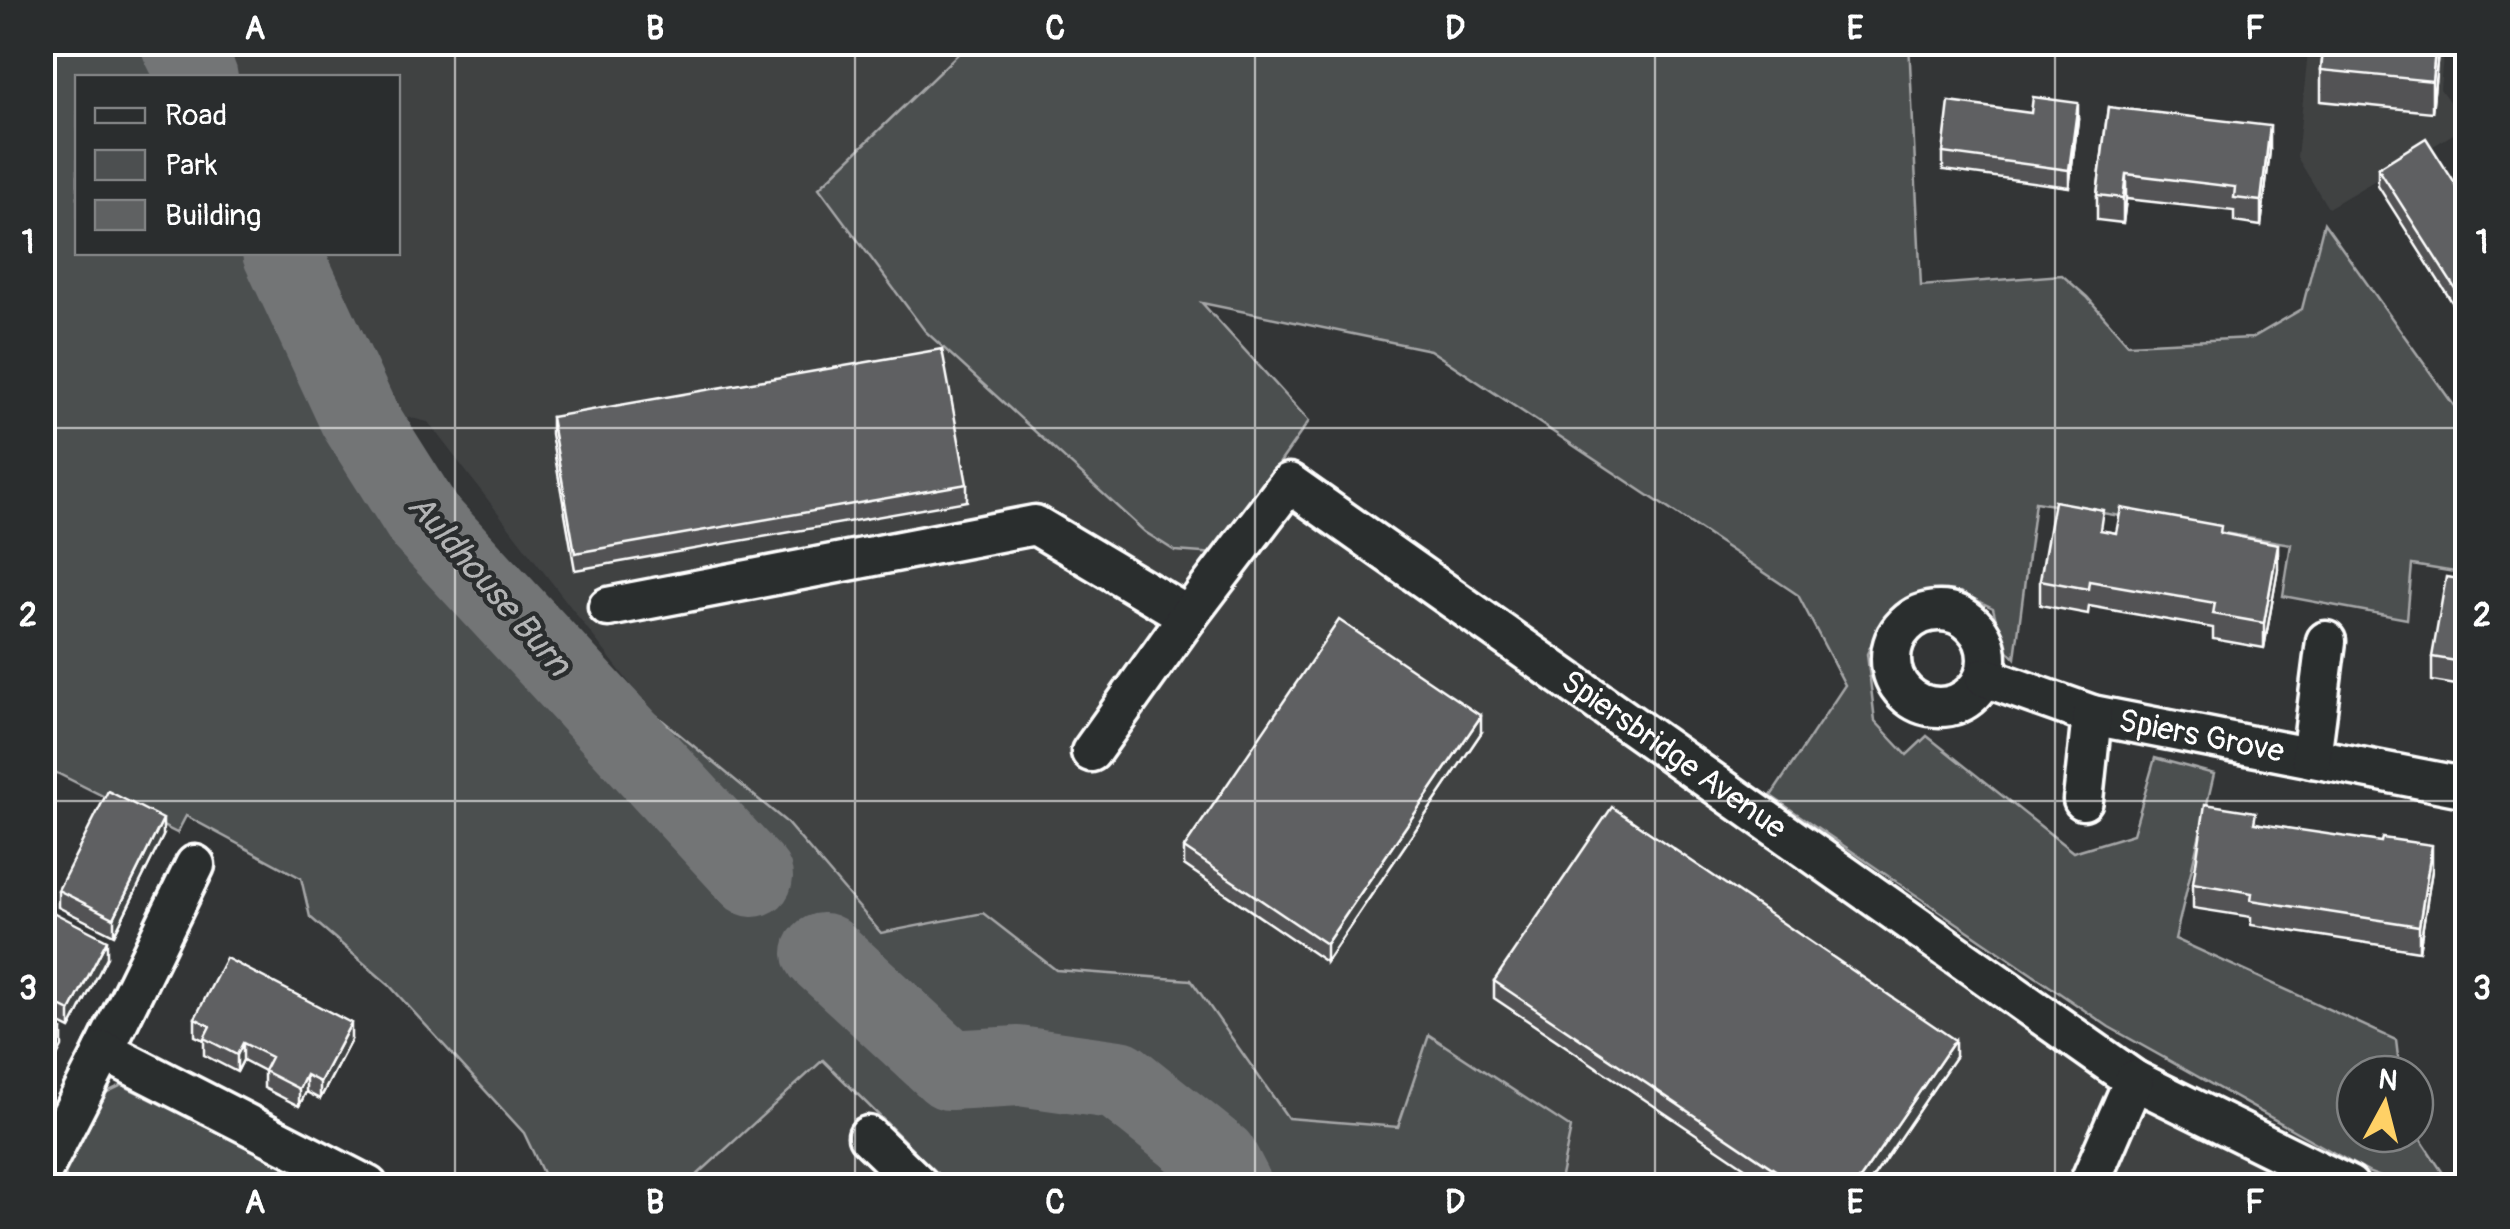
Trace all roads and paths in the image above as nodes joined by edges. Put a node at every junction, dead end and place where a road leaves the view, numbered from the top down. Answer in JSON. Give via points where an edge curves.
{"nodes":[{"id":1,"x":608,"y":608,"type":"dead end"},
{"id":2,"x":1188,"y":616,"type":"junction"},
{"id":3,"x":2326,"y":641,"type":"dead end"},
{"id":4,"x":1984,"y":677,"type":"dead end"},
{"id":5,"x":2092,"y":715,"type":"junction"},
{"id":6,"x":1091,"y":752,"type":"dead end"},
{"id":7,"x":2311,"y":758,"type":"junction"},
{"id":8,"x":2468,"y":788,"type":"edge"},
{"id":9,"x":2083,"y":800,"type":"dead end"},
{"id":10,"x":194,"y":865,"type":"dead end"},
{"id":11,"x":104,"y":1051,"type":"junction"},
{"id":12,"x":2134,"y":1080,"type":"junction"},
{"id":13,"x":868,"y":1136,"type":"dead end"},
{"id":14,"x":42,"y":1172,"type":"edge"},
{"id":15,"x":368,"y":1186,"type":"edge"},
{"id":16,"x":920,"y":1186,"type":"edge"},
{"id":17,"x":2088,"y":1186,"type":"edge"},
{"id":18,"x":2349,"y":1186,"type":"edge"}],
"edges":[{"from":1,"to":2,"type":"street","via":[[1035,526]]},
{"from":2,"to":6,"type":"street","name":"Spiersbridge Avenue"},
{"from":2,"to":12,"type":"street","name":"Spiersbridge Avenue","via":[[1289,483]]},
{"from":3,"to":7,"type":"street","name":"Spiers Grove"},
{"from":4,"to":5,"type":"street","name":"Spiers Grove"},
{"from":5,"to":7,"type":"street","name":"Spiers Grove"},
{"from":5,"to":9,"type":"street","name":"Spiers Grove"},
{"from":7,"to":8,"type":"street","name":"Spiers Grove"},
{"from":10,"to":11,"type":"street"},
{"from":11,"to":14,"type":"street"},
{"from":11,"to":15,"type":"street"},
{"from":12,"to":17,"type":"street"},
{"from":12,"to":18,"type":"street","name":"Spiersbridge Avenue"},
{"from":13,"to":16,"type":"street"}]}
